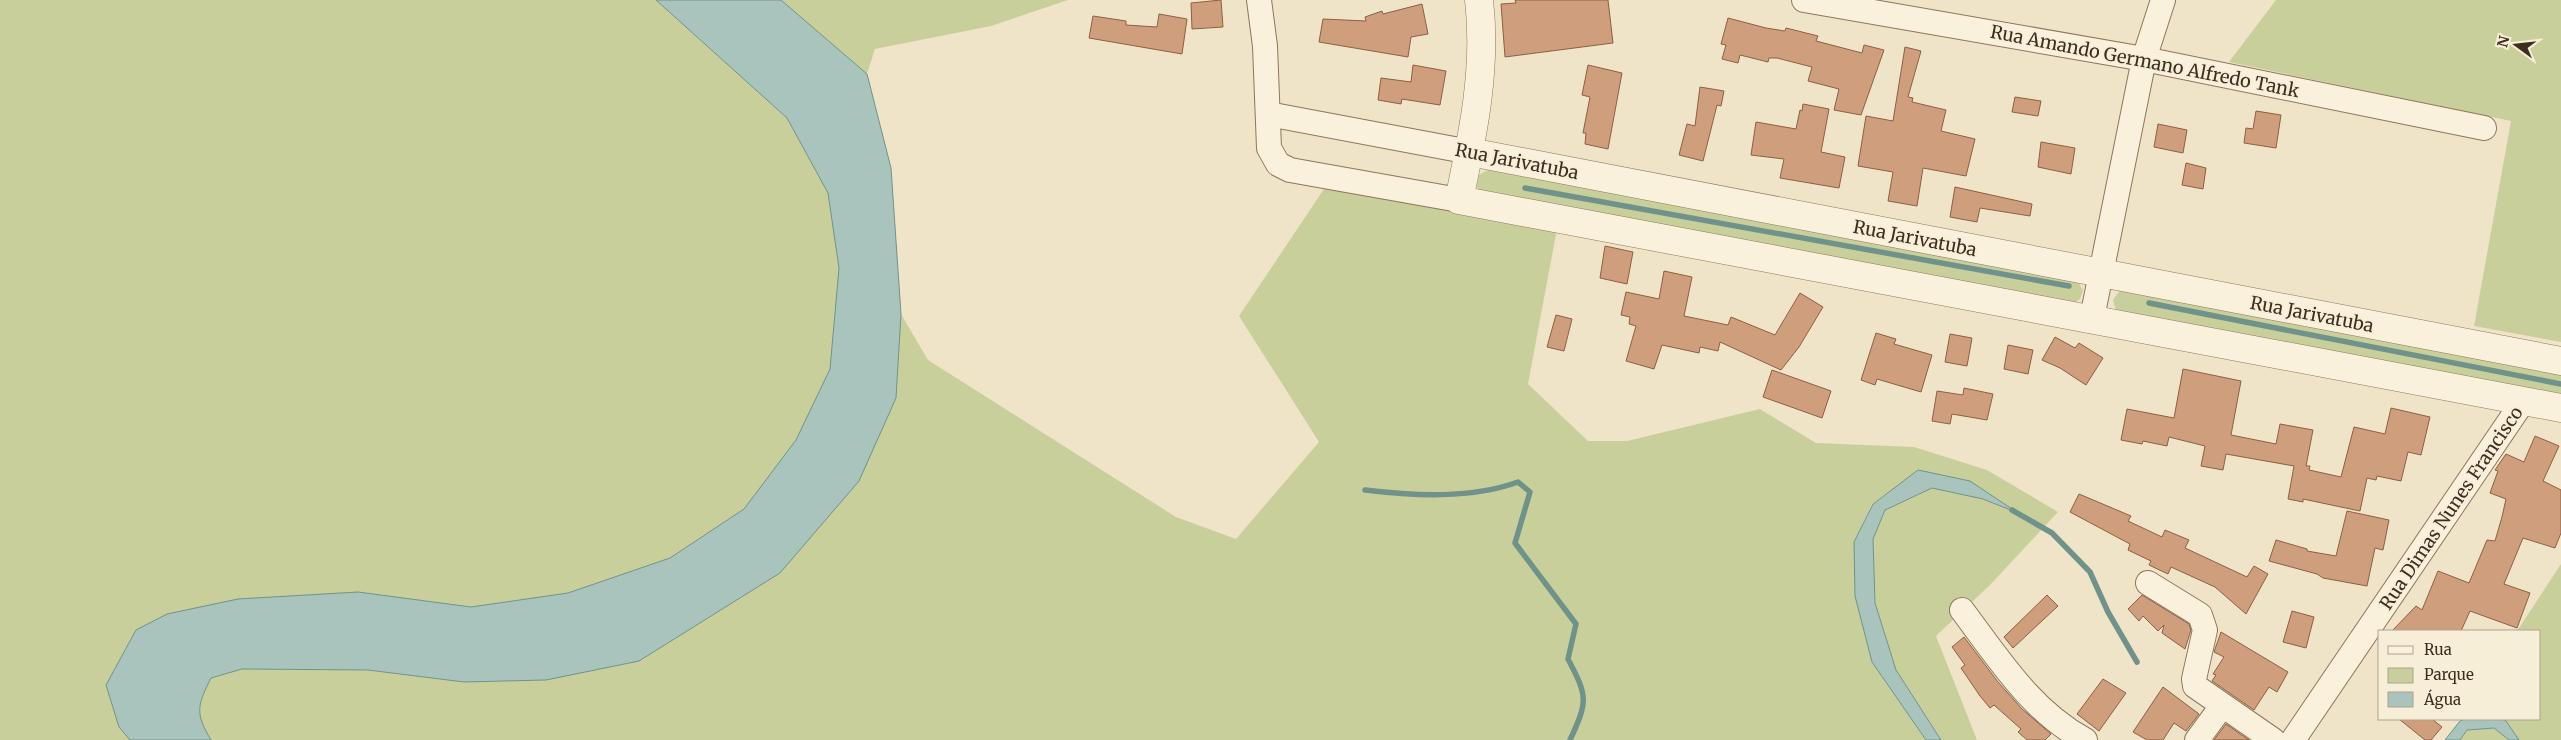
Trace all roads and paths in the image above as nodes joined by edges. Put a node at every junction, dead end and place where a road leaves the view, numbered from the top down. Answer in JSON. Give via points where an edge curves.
{"nodes":[{"id":1,"x":1259,"y":0,"type":"edge"},
{"id":2,"x":1479,"y":0,"type":"edge"},
{"id":3,"x":1804,"y":0,"type":"edge"},
{"id":4,"x":2163,"y":0,"type":"edge"},
{"id":5,"x":2144,"y":59,"type":"junction"},
{"id":6,"x":1268,"y":114,"type":"junction"},
{"id":7,"x":2484,"y":128,"type":"dead end"},
{"id":8,"x":1470,"y":152,"type":"junction"},
{"id":9,"x":1459,"y":200,"type":"junction"},
{"id":10,"x":2100,"y":273,"type":"junction"},
{"id":11,"x":2092,"y":318,"type":"junction"},
{"id":12,"x":2561,"y":361,"type":"edge"},
{"id":13,"x":2524,"y":400,"type":"junction"},
{"id":14,"x":2561,"y":408,"type":"edge"},
{"id":15,"x":2148,"y":582,"type":"dead end"},
{"id":16,"x":1962,"y":610,"type":"dead end"},
{"id":17,"x":2222,"y":706,"type":"junction"},
{"id":18,"x":2085,"y":740,"type":"edge"},
{"id":19,"x":2197,"y":740,"type":"edge"},
{"id":20,"x":2273,"y":740,"type":"edge"},
{"id":21,"x":2293,"y":740,"type":"edge"}],
"edges":[{"from":1,"to":6,"type":"street"},
{"from":2,"to":8,"type":"street","via":[[1483,31],[1482,67]]},
{"from":3,"to":5,"type":"street","name":"Rua Amando Germano Alfredo Tank"},
{"from":4,"to":5,"type":"street"},
{"from":5,"to":7,"type":"street","name":"Rua Amando Germano Alfredo Tank"},
{"from":5,"to":10,"type":"street"},
{"from":6,"to":8,"type":"street","name":"Rua Jarivatuba"},
{"from":6,"to":9,"type":"street","via":[[1271,155],[1278,164],[1290,170]]},
{"from":8,"to":9,"type":"street"},
{"from":8,"to":10,"type":"street","name":"Rua Jarivatuba"},
{"from":9,"to":11,"type":"street"},
{"from":10,"to":11,"type":"street"},
{"from":10,"to":12,"type":"street","name":"Rua Jarivatuba"},
{"from":11,"to":13,"type":"street"},
{"from":13,"to":14,"type":"street"},
{"from":13,"to":21,"type":"street","name":"Rua Dimas Nunes Francisco"},
{"from":15,"to":17,"type":"street","via":[[2200,616],[2204,622],[2194,679],[2196,686]]},
{"from":16,"to":18,"type":"street","via":[[2016,683],[2051,716]]},
{"from":17,"to":19,"type":"street"},
{"from":17,"to":20,"type":"street"}]}
